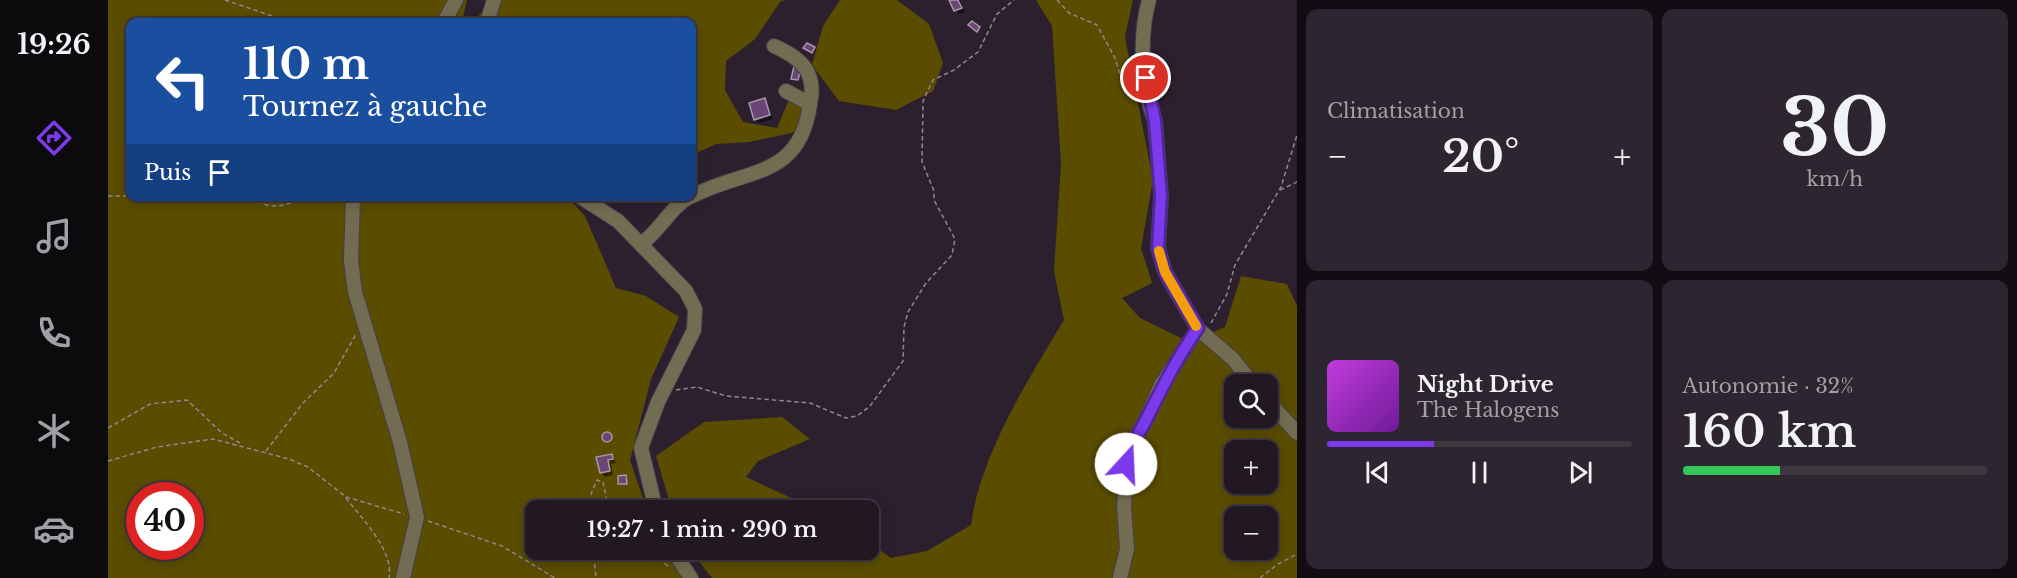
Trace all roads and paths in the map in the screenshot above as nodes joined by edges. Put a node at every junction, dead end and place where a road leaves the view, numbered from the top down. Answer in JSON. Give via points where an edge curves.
{"nodes":[{"id":1,"x":225,"y":0,"type":"edge"},
{"id":2,"x":456,"y":0,"type":"edge"},
{"id":3,"x":494,"y":0,"type":"edge"},
{"id":4,"x":1014,"y":0,"type":"edge"},
{"id":5,"x":1058,"y":0,"type":"edge"},
{"id":6,"x":1149,"y":0,"type":"edge"},
{"id":7,"x":278,"y":18,"type":"edge"},
{"id":8,"x":446,"y":18,"type":"edge"},
{"id":9,"x":488,"y":18,"type":"edge"},
{"id":10,"x":774,"y":46,"type":"dead end"},
{"id":11,"x":786,"y":91,"type":"dead end"},
{"id":12,"x":810,"y":104,"type":"junction"},
{"id":13,"x":1151,"y":111,"type":"junction"},
{"id":14,"x":1297,"y":135,"type":"edge"},
{"id":15,"x":1297,"y":182,"type":"edge"},
{"id":16,"x":1280,"y":190,"type":"junction"},
{"id":17,"x":696,"y":194,"type":"edge"},
{"id":18,"x":108,"y":196,"type":"edge"},
{"id":19,"x":126,"y":196,"type":"edge"},
{"id":20,"x":260,"y":201,"type":"edge"},
{"id":21,"x":296,"y":201,"type":"edge"},
{"id":22,"x":353,"y":201,"type":"edge"},
{"id":23,"x":587,"y":201,"type":"edge"},
{"id":24,"x":684,"y":201,"type":"edge"},
{"id":25,"x":641,"y":244,"type":"junction"},
{"id":26,"x":365,"y":325,"type":"junction"},
{"id":27,"x":1202,"y":332,"type":"junction"},
{"id":28,"x":1245,"y":374,"type":"edge"},
{"id":29,"x":666,"y":387,"type":"junction"},
{"id":30,"x":1278,"y":413,"type":"edge"},
{"id":31,"x":108,"y":428,"type":"edge"},
{"id":32,"x":1297,"y":433,"type":"edge"},
{"id":33,"x":243,"y":445,"type":"junction"},
{"id":34,"x":265,"y":452,"type":"junction"},
{"id":35,"x":108,"y":461,"type":"edge"},
{"id":36,"x":346,"y":497,"type":"junction"},
{"id":37,"x":591,"y":500,"type":"edge"},
{"id":38,"x":607,"y":500,"type":"edge"},
{"id":39,"x":654,"y":500,"type":"edge"},
{"id":40,"x":417,"y":518,"type":"junction"},
{"id":41,"x":1297,"y":554,"type":"edge"},
{"id":42,"x":594,"y":560,"type":"edge"},
{"id":43,"x":679,"y":560,"type":"edge"},
{"id":44,"x":389,"y":578,"type":"edge"},
{"id":45,"x":403,"y":578,"type":"edge"},
{"id":46,"x":555,"y":578,"type":"edge"},
{"id":47,"x":596,"y":578,"type":"edge"},
{"id":48,"x":691,"y":578,"type":"edge"},
{"id":49,"x":1120,"y":578,"type":"edge"},
{"id":50,"x":1260,"y":578,"type":"edge"}],
"edges":[{"from":1,"to":7,"type":"path"},
{"from":2,"to":8,"type":"street"},
{"from":3,"to":9,"type":"street"},
{"from":4,"to":29,"type":"path","via":[[997,14],[978,52],[933,80],[923,101],[922,162],[934,200],[955,239],[952,255],[926,283],[908,312],[903,362],[870,406],[857,416],[846,418],[810,403],[726,396],[697,387],[683,391]]},
{"from":5,"to":13,"type":"path","via":[[1069,13],[1097,25],[1115,58],[1125,91]]},
{"from":6,"to":13,"type":"street","via":[[1143,22]]},
{"from":10,"to":12,"type":"street","via":[[805,66],[813,88]]},
{"from":11,"to":12,"type":"street"},
{"from":12,"to":17,"type":"street","via":[[805,133],[793,152],[757,173]]},
{"from":13,"to":27,"type":"street","via":[[1161,196],[1158,248],[1165,272]]},
{"from":14,"to":16,"type":"path"},
{"from":15,"to":16,"type":"path"},
{"from":16,"to":27,"type":"path","via":[[1235,265],[1227,294]]},
{"from":18,"to":19,"type":"path"},
{"from":20,"to":21,"type":"path","via":[[283,207]]},
{"from":22,"to":26,"type":"street","via":[[351,261]]},
{"from":23,"to":25,"type":"street","via":[[618,221]]},
{"from":24,"to":25,"type":"street"},
{"from":25,"to":29,"type":"street","via":[[686,291],[695,309],[694,330]]},
{"from":26,"to":34,"type":"path","via":[[334,373],[296,410]]},
{"from":26,"to":40,"type":"street","via":[[400,442]]},
{"from":27,"to":28,"type":"street"},
{"from":27,"to":49,"type":"street","via":[[1161,385],[1128,449],[1124,506],[1127,549]]},
{"from":29,"to":39,"type":"street","via":[[641,448]]},
{"from":30,"to":32,"type":"street"},
{"from":31,"to":33,"type":"path","via":[[150,404],[187,400],[222,433]]},
{"from":33,"to":34,"type":"path"},
{"from":33,"to":35,"type":"path","via":[[213,439],[188,441]]},
{"from":34,"to":36,"type":"path","via":[[308,467]]},
{"from":36,"to":40,"type":"path"},
{"from":36,"to":44,"type":"path","via":[[386,554]]},
{"from":37,"to":38,"type":"path","via":[[597,480],[603,482]]},
{"from":40,"to":45,"type":"street"},
{"from":40,"to":46,"type":"path","via":[[502,546]]},
{"from":41,"to":50,"type":"path"},
{"from":42,"to":47,"type":"path"},
{"from":43,"to":48,"type":"street"}]}
